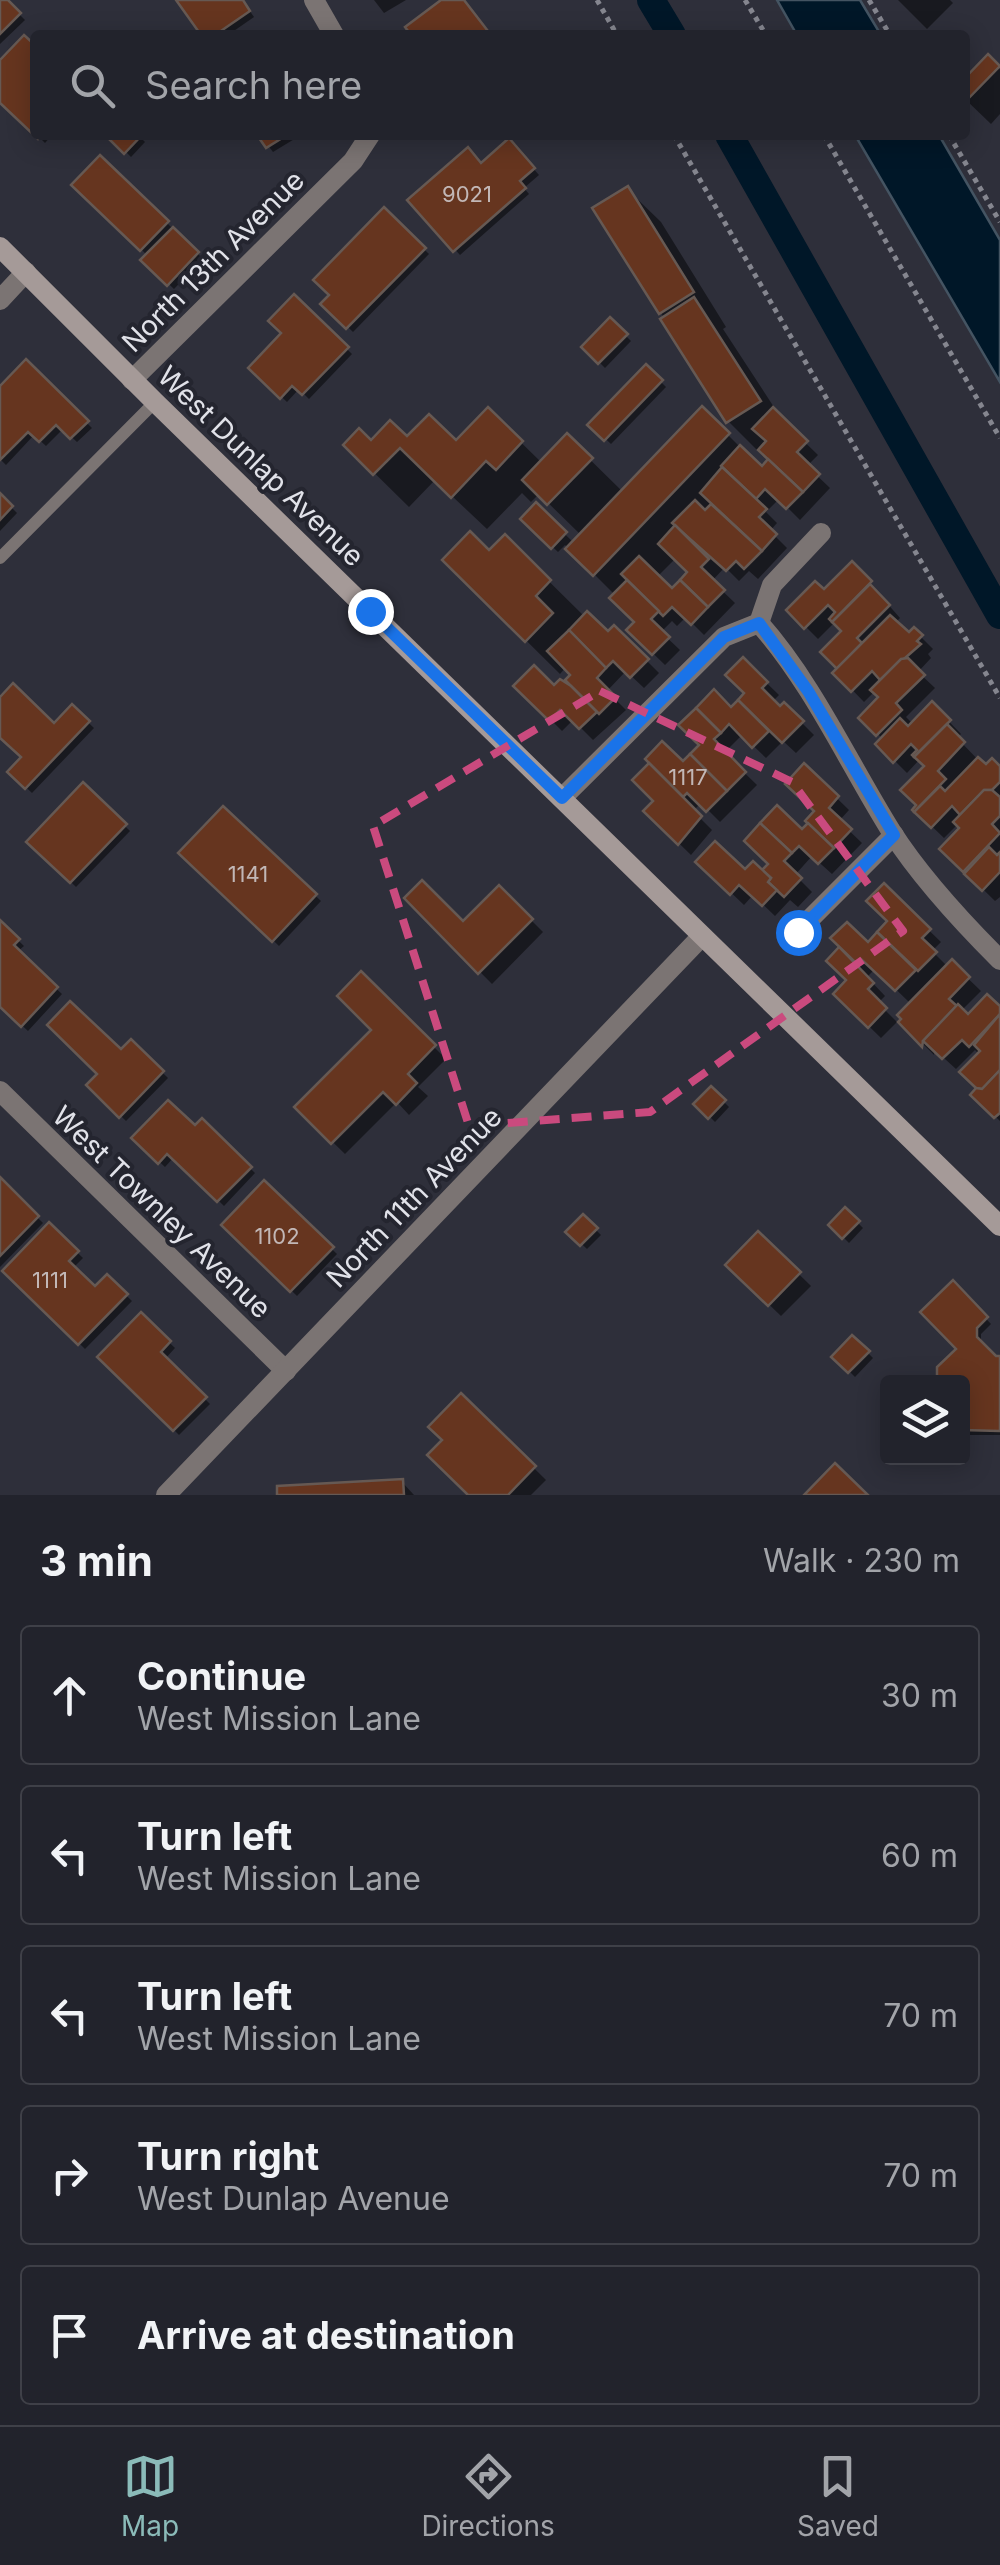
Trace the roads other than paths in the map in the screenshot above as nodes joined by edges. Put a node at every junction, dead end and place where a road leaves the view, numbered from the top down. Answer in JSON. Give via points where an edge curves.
{"nodes":[{"id":1,"x":314,"y":0,"type":"edge"},
{"id":2,"x":331,"y":30,"type":"edge"},
{"id":3,"x":367,"y":140,"type":"edge"},
{"id":4,"x":0,"y":247,"type":"edge"},
{"id":5,"x":26,"y":272,"type":"junction"},
{"id":6,"x":0,"y":300,"type":"edge"},
{"id":7,"x":132,"y":380,"type":"junction"},
{"id":8,"x":154,"y":402,"type":"junction"},
{"id":9,"x":822,"y":533,"type":"dead end"},
{"id":10,"x":0,"y":558,"type":"edge"},
{"id":11,"x":759,"y":623,"type":"junction"},
{"id":12,"x":562,"y":798,"type":"junction"},
{"id":13,"x":894,"y":835,"type":"junction"},
{"id":14,"x":798,"y":932,"type":"dead end"},
{"id":15,"x":702,"y":936,"type":"junction"},
{"id":16,"x":1000,"y":960,"type":"edge"},
{"id":17,"x":0,"y":1092,"type":"edge"},
{"id":18,"x":1000,"y":1226,"type":"edge"},
{"id":19,"x":286,"y":1371,"type":"junction"},
{"id":20,"x":166,"y":1495,"type":"edge"}],
"edges":[{"from":1,"to":2,"type":"street"},
{"from":3,"to":7,"type":"street","name":"North 13th Avenue"},
{"from":4,"to":5,"type":"main road","name":"West Dunlap Avenue"},
{"from":5,"to":6,"type":"street"},
{"from":5,"to":7,"type":"main road","name":"West Dunlap Avenue"},
{"from":7,"to":8,"type":"main road","name":"West Dunlap Avenue"},
{"from":8,"to":10,"type":"lane"},
{"from":8,"to":12,"type":"main road","name":"West Dunlap Avenue"},
{"from":9,"to":11,"type":"street","via":[[772,585]]},
{"from":11,"to":12,"type":"street","via":[[724,637]]},
{"from":11,"to":13,"type":"street"},
{"from":12,"to":15,"type":"main road","name":"West Dunlap Avenue"},
{"from":13,"to":14,"type":"street"},
{"from":13,"to":16,"type":"street"},
{"from":15,"to":18,"type":"main road","name":"West Dunlap Avenue"},
{"from":15,"to":19,"type":"street","name":"North 11th Avenue"},
{"from":17,"to":19,"type":"street","name":"West Townley Avenue"},
{"from":19,"to":20,"type":"street","name":"North 11th Avenue"}]}
